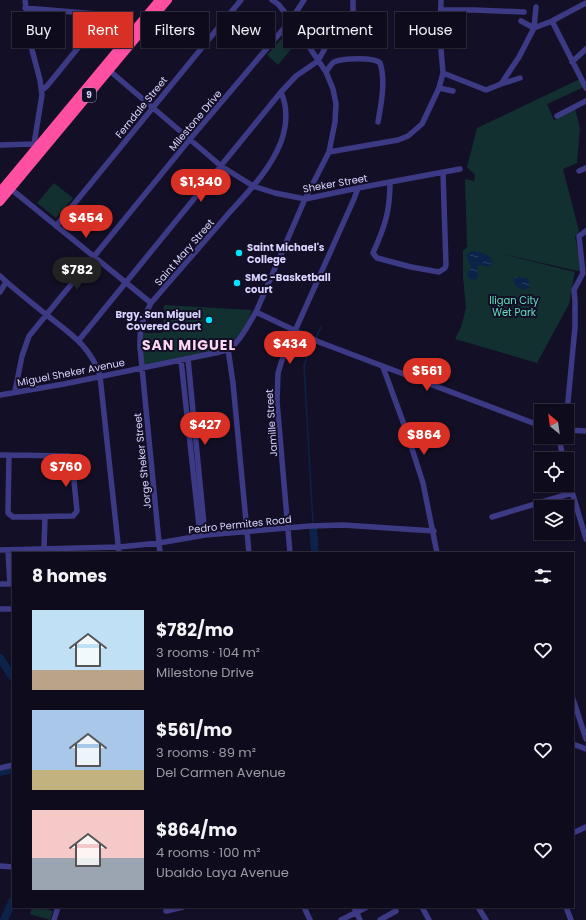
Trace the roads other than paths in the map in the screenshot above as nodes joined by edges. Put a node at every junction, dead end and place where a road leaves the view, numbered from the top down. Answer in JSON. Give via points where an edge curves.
{"nodes":[{"id":1,"x":25,"y":0,"type":"edge"},
{"id":2,"x":159,"y":0,"type":"edge"},
{"id":3,"x":168,"y":0,"type":"edge"},
{"id":4,"x":241,"y":0,"type":"edge"},
{"id":5,"x":272,"y":0,"type":"edge"},
{"id":6,"x":304,"y":0,"type":"edge"},
{"id":7,"x":353,"y":0,"type":"edge"},
{"id":8,"x":441,"y":0,"type":"edge"},
{"id":9,"x":586,"y":3,"type":"edge"},
{"id":10,"x":536,"y":7,"type":"dead end"},
{"id":11,"x":26,"y":8,"type":"junction"},
{"id":12,"x":441,"y":10,"type":"junction"},
{"id":13,"x":73,"y":12,"type":"edge"},
{"id":14,"x":284,"y":12,"type":"edge"},
{"id":15,"x":296,"y":12,"type":"edge"},
{"id":16,"x":352,"y":12,"type":"edge"},
{"id":17,"x":524,"y":12,"type":"dead end"},
{"id":18,"x":521,"y":21,"type":"dead end"},
{"id":19,"x":552,"y":21,"type":"junction"},
{"id":20,"x":534,"y":28,"type":"junction"},
{"id":21,"x":283,"y":29,"type":"edge"},
{"id":22,"x":78,"y":48,"type":"edge"},
{"id":23,"x":310,"y":48,"type":"edge"},
{"id":24,"x":325,"y":48,"type":"edge"},
{"id":25,"x":586,"y":49,"type":"edge"},
{"id":26,"x":318,"y":60,"type":"junction"},
{"id":27,"x":572,"y":62,"type":"junction"},
{"id":28,"x":110,"y":71,"type":"junction"},
{"id":29,"x":326,"y":72,"type":"junction"},
{"id":30,"x":443,"y":73,"type":"junction"},
{"id":31,"x":520,"y":78,"type":"dead end"},
{"id":32,"x":501,"y":84,"type":"junction"},
{"id":33,"x":585,"y":86,"type":"edge"},
{"id":34,"x":440,"y":88,"type":"junction"},
{"id":35,"x":42,"y":90,"type":"junction"},
{"id":36,"x":453,"y":91,"type":"dead end"},
{"id":37,"x":281,"y":92,"type":"junction"},
{"id":38,"x":586,"y":101,"type":"edge"},
{"id":39,"x":152,"y":108,"type":"junction"},
{"id":40,"x":557,"y":116,"type":"dead end"},
{"id":41,"x":378,"y":122,"type":"dead end"},
{"id":42,"x":190,"y":139,"type":"junction"},
{"id":43,"x":0,"y":145,"type":"edge"},
{"id":44,"x":38,"y":147,"type":"junction"},
{"id":45,"x":329,"y":152,"type":"junction"},
{"id":46,"x":221,"y":166,"type":"junction"},
{"id":47,"x":586,"y":168,"type":"edge"},
{"id":48,"x":460,"y":169,"type":"dead end"},
{"id":49,"x":579,"y":171,"type":"dead end"},
{"id":50,"x":443,"y":173,"type":"junction"},
{"id":51,"x":390,"y":182,"type":"junction"},
{"id":52,"x":253,"y":186,"type":"junction"},
{"id":53,"x":358,"y":188,"type":"junction"},
{"id":54,"x":11,"y":189,"type":"junction"},
{"id":55,"x":0,"y":191,"type":"edge"},
{"id":56,"x":305,"y":199,"type":"junction"},
{"id":57,"x":0,"y":202,"type":"edge"},
{"id":58,"x":56,"y":226,"type":"junction"},
{"id":59,"x":586,"y":231,"type":"edge"},
{"id":60,"x":94,"y":257,"type":"junction"},
{"id":61,"x":0,"y":276,"type":"edge"},
{"id":62,"x":6,"y":282,"type":"junction"},
{"id":63,"x":125,"y":282,"type":"junction"},
{"id":64,"x":0,"y":292,"type":"edge"},
{"id":65,"x":151,"y":303,"type":"junction"},
{"id":66,"x":256,"y":312,"type":"junction"},
{"id":67,"x":46,"y":314,"type":"junction"},
{"id":68,"x":296,"y":332,"type":"junction"},
{"id":69,"x":79,"y":340,"type":"junction"},
{"id":70,"x":228,"y":350,"type":"junction"},
{"id":71,"x":188,"y":359,"type":"junction"},
{"id":72,"x":181,"y":360,"type":"junction"},
{"id":73,"x":383,"y":366,"type":"junction"},
{"id":74,"x":141,"y":368,"type":"junction"},
{"id":75,"x":100,"y":376,"type":"junction"},
{"id":76,"x":15,"y":391,"type":"junction"},
{"id":77,"x":0,"y":395,"type":"edge"},
{"id":78,"x":568,"y":404,"type":"edge"},
{"id":79,"x":534,"y":423,"type":"edge"},
{"id":80,"x":574,"y":430,"type":"edge"},
{"id":81,"x":586,"y":431,"type":"edge"},
{"id":82,"x":0,"y":455,"type":"edge"},
{"id":83,"x":9,"y":455,"type":"junction"},
{"id":84,"x":572,"y":493,"type":"joint"},
{"id":85,"x":45,"y":517,"type":"junction"},
{"id":86,"x":492,"y":517,"type":"dead end"},
{"id":87,"x":289,"y":528,"type":"junction"},
{"id":88,"x":248,"y":530,"type":"junction"},
{"id":89,"x":434,"y":531,"type":"junction"},
{"id":90,"x":202,"y":535,"type":"junction"},
{"id":91,"x":586,"y":539,"type":"edge"},
{"id":92,"x":159,"y":543,"type":"junction"},
{"id":93,"x":44,"y":549,"type":"junction"},
{"id":94,"x":0,"y":550,"type":"edge"},
{"id":95,"x":8,"y":550,"type":"junction"},
{"id":96,"x":119,"y":550,"type":"edge"},
{"id":97,"x":160,"y":552,"type":"edge"},
{"id":98,"x":249,"y":552,"type":"edge"},
{"id":99,"x":290,"y":552,"type":"edge"},
{"id":100,"x":437,"y":552,"type":"edge"},
{"id":101,"x":0,"y":584,"type":"edge"},
{"id":102,"x":12,"y":608,"type":"edge"},
{"id":103,"x":0,"y":609,"type":"edge"},
{"id":104,"x":574,"y":702,"type":"edge"},
{"id":105,"x":586,"y":739,"type":"edge"},
{"id":106,"x":574,"y":744,"type":"edge"},
{"id":107,"x":586,"y":749,"type":"edge"},
{"id":108,"x":12,"y":765,"type":"edge"},
{"id":109,"x":0,"y":768,"type":"edge"},
{"id":110,"x":586,"y":827,"type":"edge"},
{"id":111,"x":574,"y":832,"type":"edge"},
{"id":112,"x":0,"y":866,"type":"edge"},
{"id":113,"x":12,"y":867,"type":"edge"},
{"id":114,"x":58,"y":908,"type":"edge"},
{"id":115,"x":179,"y":908,"type":"edge"},
{"id":116,"x":304,"y":908,"type":"edge"},
{"id":117,"x":423,"y":908,"type":"edge"},
{"id":118,"x":479,"y":908,"type":"edge"},
{"id":119,"x":566,"y":908,"type":"edge"},
{"id":120,"x":355,"y":910,"type":"edge"},
{"id":121,"x":166,"y":911,"type":"dead end"},
{"id":122,"x":396,"y":911,"type":"dead end"},
{"id":123,"x":54,"y":920,"type":"edge"},
{"id":124,"x":309,"y":920,"type":"edge"},
{"id":125,"x":341,"y":920,"type":"edge"},
{"id":126,"x":360,"y":920,"type":"edge"},
{"id":127,"x":380,"y":920,"type":"edge"},
{"id":128,"x":429,"y":920,"type":"edge"},
{"id":129,"x":486,"y":920,"type":"edge"},
{"id":130,"x":572,"y":920,"type":"edge"}],
"edges":[{"from":1,"to":11,"type":"street"},
{"from":2,"to":44,"type":"highway","number":"9"},
{"from":3,"to":28,"type":"highway","number":"9"},
{"from":4,"to":39,"type":"street","name":"Ferndale Street"},
{"from":5,"to":14,"type":"street"},
{"from":6,"to":15,"type":"street","name":"Milestone Drive"},
{"from":7,"to":16,"type":"street"},
{"from":8,"to":12,"type":"street"},
{"from":9,"to":19,"type":"street"},
{"from":10,"to":20,"type":"street"},
{"from":11,"to":13,"type":"street"},
{"from":11,"to":35,"type":"street","via":[[31,46]]},
{"from":12,"to":17,"type":"street"},
{"from":12,"to":30,"type":"street"},
{"from":18,"to":20,"type":"street"},
{"from":19,"to":20,"type":"street"},
{"from":19,"to":27,"type":"street"},
{"from":20,"to":32,"type":"street"},
{"from":21,"to":42,"type":"street","name":"Milestone Drive"},
{"from":22,"to":35,"type":"street"},
{"from":23,"to":26,"type":"street"},
{"from":24,"to":26,"type":"street"},
{"from":25,"to":27,"type":"street"},
{"from":26,"to":29,"type":"street"},
{"from":26,"to":37,"type":"street","via":[[296,76]]},
{"from":27,"to":33,"type":"street"},
{"from":28,"to":39,"type":"street","name":"Sheker Street"},
{"from":28,"to":44,"type":"highway","number":"9"},
{"from":29,"to":41,"type":"street","via":[[332,64],[340,60],[372,59],[380,63],[382,94]]},
{"from":29,"to":45,"type":"street","via":[[336,104]]},
{"from":30,"to":32,"type":"street","via":[[486,90]]},
{"from":30,"to":34,"type":"street"},
{"from":31,"to":32,"type":"street"},
{"from":34,"to":36,"type":"street"},
{"from":34,"to":45,"type":"street","via":[[422,124],[408,136]]},
{"from":35,"to":44,"type":"street"},
{"from":37,"to":46,"type":"street"},
{"from":37,"to":52,"type":"street","name":"Saint Mary Street","via":[[287,112],[281,141],[266,171]]},
{"from":38,"to":40,"type":"street"},
{"from":39,"to":42,"type":"street","name":"Sheker Street"},
{"from":39,"to":58,"type":"street","name":"Ferndale Street"},
{"from":42,"to":46,"type":"street","name":"Sheker Street"},
{"from":42,"to":60,"type":"street","name":"Milestone Drive"},
{"from":43,"to":44,"type":"street"},
{"from":44,"to":54,"type":"highway","number":"9"},
{"from":44,"to":55,"type":"highway","number":"9"},
{"from":45,"to":56,"type":"street"},
{"from":46,"to":52,"type":"street","name":"Sheker Street"},
{"from":46,"to":63,"type":"street"},
{"from":47,"to":49,"type":"street"},
{"from":48,"to":50,"type":"street","name":"Sheker Street"},
{"from":50,"to":51,"type":"street","name":"Sheker Street"},
{"from":50,"to":51,"type":"street","via":[[446,265],[439,272],[411,267],[374,255],[387,218]]},
{"from":51,"to":53,"type":"street","name":"Sheker Street"},
{"from":52,"to":56,"type":"street","name":"Sheker Street"},
{"from":52,"to":65,"type":"street","name":"Saint Mary Street"},
{"from":53,"to":56,"type":"street","name":"Sheker Street"},
{"from":53,"to":68,"type":"street","name":"Jamille Street"},
{"from":54,"to":57,"type":"highway","number":"9"},
{"from":54,"to":58,"type":"street"},
{"from":56,"to":66,"type":"street"},
{"from":58,"to":60,"type":"street"},
{"from":59,"to":78,"type":"street","via":[[579,236],[583,273],[574,290],[575,327]]},
{"from":60,"to":63,"type":"street"},
{"from":60,"to":67,"type":"street","name":"Milestone Drive"},
{"from":61,"to":62,"type":"street"},
{"from":62,"to":64,"type":"street"},
{"from":62,"to":67,"type":"street"},
{"from":63,"to":65,"type":"street"},
{"from":63,"to":69,"type":"street"},
{"from":65,"to":74,"type":"street","name":"Saint Mary Street","via":[[143,316],[139,333]]},
{"from":66,"to":68,"type":"street"},
{"from":66,"to":70,"type":"street","via":[[239,339]]},
{"from":67,"to":69,"type":"street"},
{"from":67,"to":76,"type":"street","name":"Milestone Drive","via":[[25,344]]},
{"from":68,"to":73,"type":"street"},
{"from":68,"to":87,"type":"street","name":"Jamille Street","via":[[282,360],[277,386]]},
{"from":69,"to":75,"type":"street","via":[[92,358]]},
{"from":70,"to":71,"type":"street","name":"Miguel Sheker Avenue"},
{"from":70,"to":88,"type":"street"},
{"from":71,"to":72,"type":"street","name":"Miguel Sheker Avenue"},
{"from":71,"to":90,"type":"street"},
{"from":72,"to":74,"type":"street","name":"Miguel Sheker Avenue"},
{"from":72,"to":90,"type":"street"},
{"from":73,"to":79,"type":"street"},
{"from":73,"to":89,"type":"street","via":[[423,483]]},
{"from":74,"to":75,"type":"street","name":"Miguel Sheker Avenue"},
{"from":74,"to":92,"type":"street","name":"Jorge Sheker Street"},
{"from":75,"to":76,"type":"street","name":"Miguel Sheker Avenue"},
{"from":75,"to":96,"type":"street"},
{"from":76,"to":77,"type":"street","name":"Miguel Sheker Avenue"},
{"from":80,"to":81,"type":"street"},
{"from":82,"to":83,"type":"street"},
{"from":83,"to":85,"type":"street","via":[[8,513],[12,517]]},
{"from":83,"to":85,"type":"street","via":[[69,456],[72,461],[76,514]]},
{"from":84,"to":86,"type":"street"},
{"from":84,"to":91,"type":"street"},
{"from":85,"to":93,"type":"street"},
{"from":87,"to":88,"type":"street","name":"Pedro Permites Road"},
{"from":87,"to":89,"type":"street","name":"Pedro Permites Road","via":[[343,525]]},
{"from":87,"to":99,"type":"street","name":"Jamille Street"},
{"from":88,"to":90,"type":"street","name":"Pedro Permites Road"},
{"from":88,"to":98,"type":"street"},
{"from":89,"to":100,"type":"street"},
{"from":90,"to":92,"type":"street","name":"Pedro Permites Road"},
{"from":92,"to":96,"type":"street","name":"Pedro Permites Road"},
{"from":92,"to":97,"type":"street","name":"Jorge Sheker Street"},
{"from":93,"to":95,"type":"street","name":"Pedro Permites Road"},
{"from":93,"to":96,"type":"street","name":"Pedro Permites Road"},
{"from":94,"to":95,"type":"street","name":"Pedro Permites Road"},
{"from":95,"to":101,"type":"street","via":[[10,584]]},
{"from":102,"to":103,"type":"street"},
{"from":104,"to":105,"type":"street"},
{"from":106,"to":107,"type":"street"},
{"from":108,"to":109,"type":"street"},
{"from":110,"to":111,"type":"street"},
{"from":112,"to":113,"type":"street"},
{"from":114,"to":123,"type":"street"},
{"from":115,"to":121,"type":"street"},
{"from":116,"to":124,"type":"street"},
{"from":117,"to":128,"type":"street"},
{"from":118,"to":129,"type":"street"},
{"from":119,"to":130,"type":"street"},
{"from":120,"to":125,"type":"street"},
{"from":120,"to":126,"type":"street"},
{"from":122,"to":127,"type":"street"}]}
